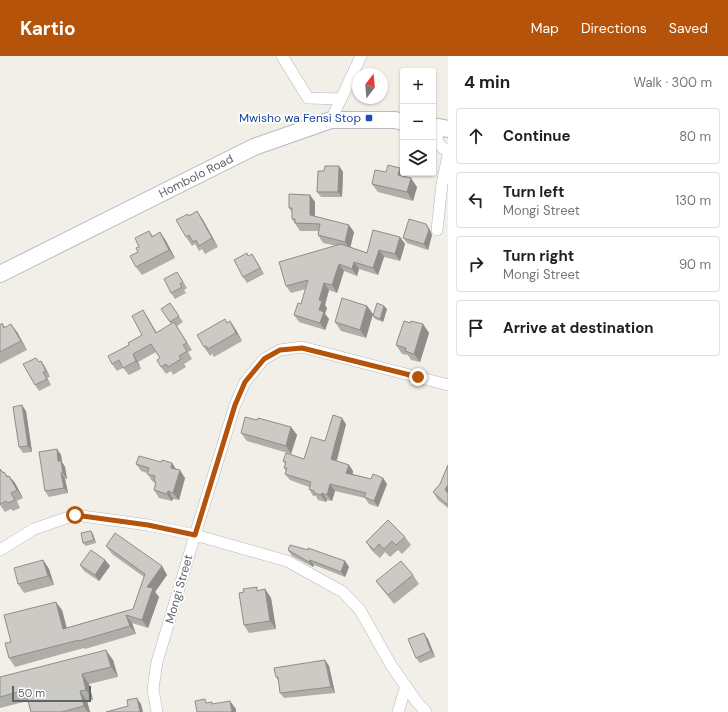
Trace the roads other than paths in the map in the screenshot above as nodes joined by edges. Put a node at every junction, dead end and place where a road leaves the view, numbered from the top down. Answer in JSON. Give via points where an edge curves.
{"nodes":[{"id":1,"x":282,"y":56,"type":"edge"},
{"id":2,"x":361,"y":56,"type":"edge"},
{"id":3,"x":341,"y":98,"type":"junction"},
{"id":4,"x":331,"y":120,"type":"junction"},
{"id":5,"x":400,"y":121,"type":"edge"},
{"id":6,"x":440,"y":128,"type":"edge"},
{"id":7,"x":448,"y":151,"type":"edge"},
{"id":8,"x":448,"y":155,"type":"edge"},
{"id":9,"x":437,"y":230,"type":"dead end"},
{"id":10,"x":0,"y":274,"type":"edge"},
{"id":11,"x":448,"y":385,"type":"edge"},
{"id":12,"x":195,"y":535,"type":"junction"},
{"id":13,"x":0,"y":550,"type":"edge"},
{"id":14,"x":406,"y":686,"type":"junction"},
{"id":15,"x":157,"y":712,"type":"edge"},
{"id":16,"x":398,"y":712,"type":"edge"},
{"id":17,"x":426,"y":712,"type":"edge"}],
"edges":[{"from":1,"to":3,"type":"street","via":[[308,98]]},
{"from":2,"to":3,"type":"street"},
{"from":3,"to":4,"type":"street"},
{"from":4,"to":5,"type":"street","name":"Hombolo Road"},
{"from":4,"to":10,"type":"street","name":"Hombolo Road","via":[[254,147]]},
{"from":6,"to":7,"type":"street","via":[[438,142]]},
{"from":8,"to":9,"type":"street"},
{"from":11,"to":12,"type":"street","name":"Mongi Street","via":[[302,348],[280,350],[264,359],[245,382],[235,405]]},
{"from":12,"to":13,"type":"street","via":[[148,525],[75,515],[34,529]]},
{"from":12,"to":14,"type":"street","via":[[287,562],[343,592],[360,610]]},
{"from":12,"to":15,"type":"street","name":"Mongi Street","via":[[157,662],[153,689]]},
{"from":14,"to":16,"type":"street"},
{"from":14,"to":17,"type":"street"}]}
